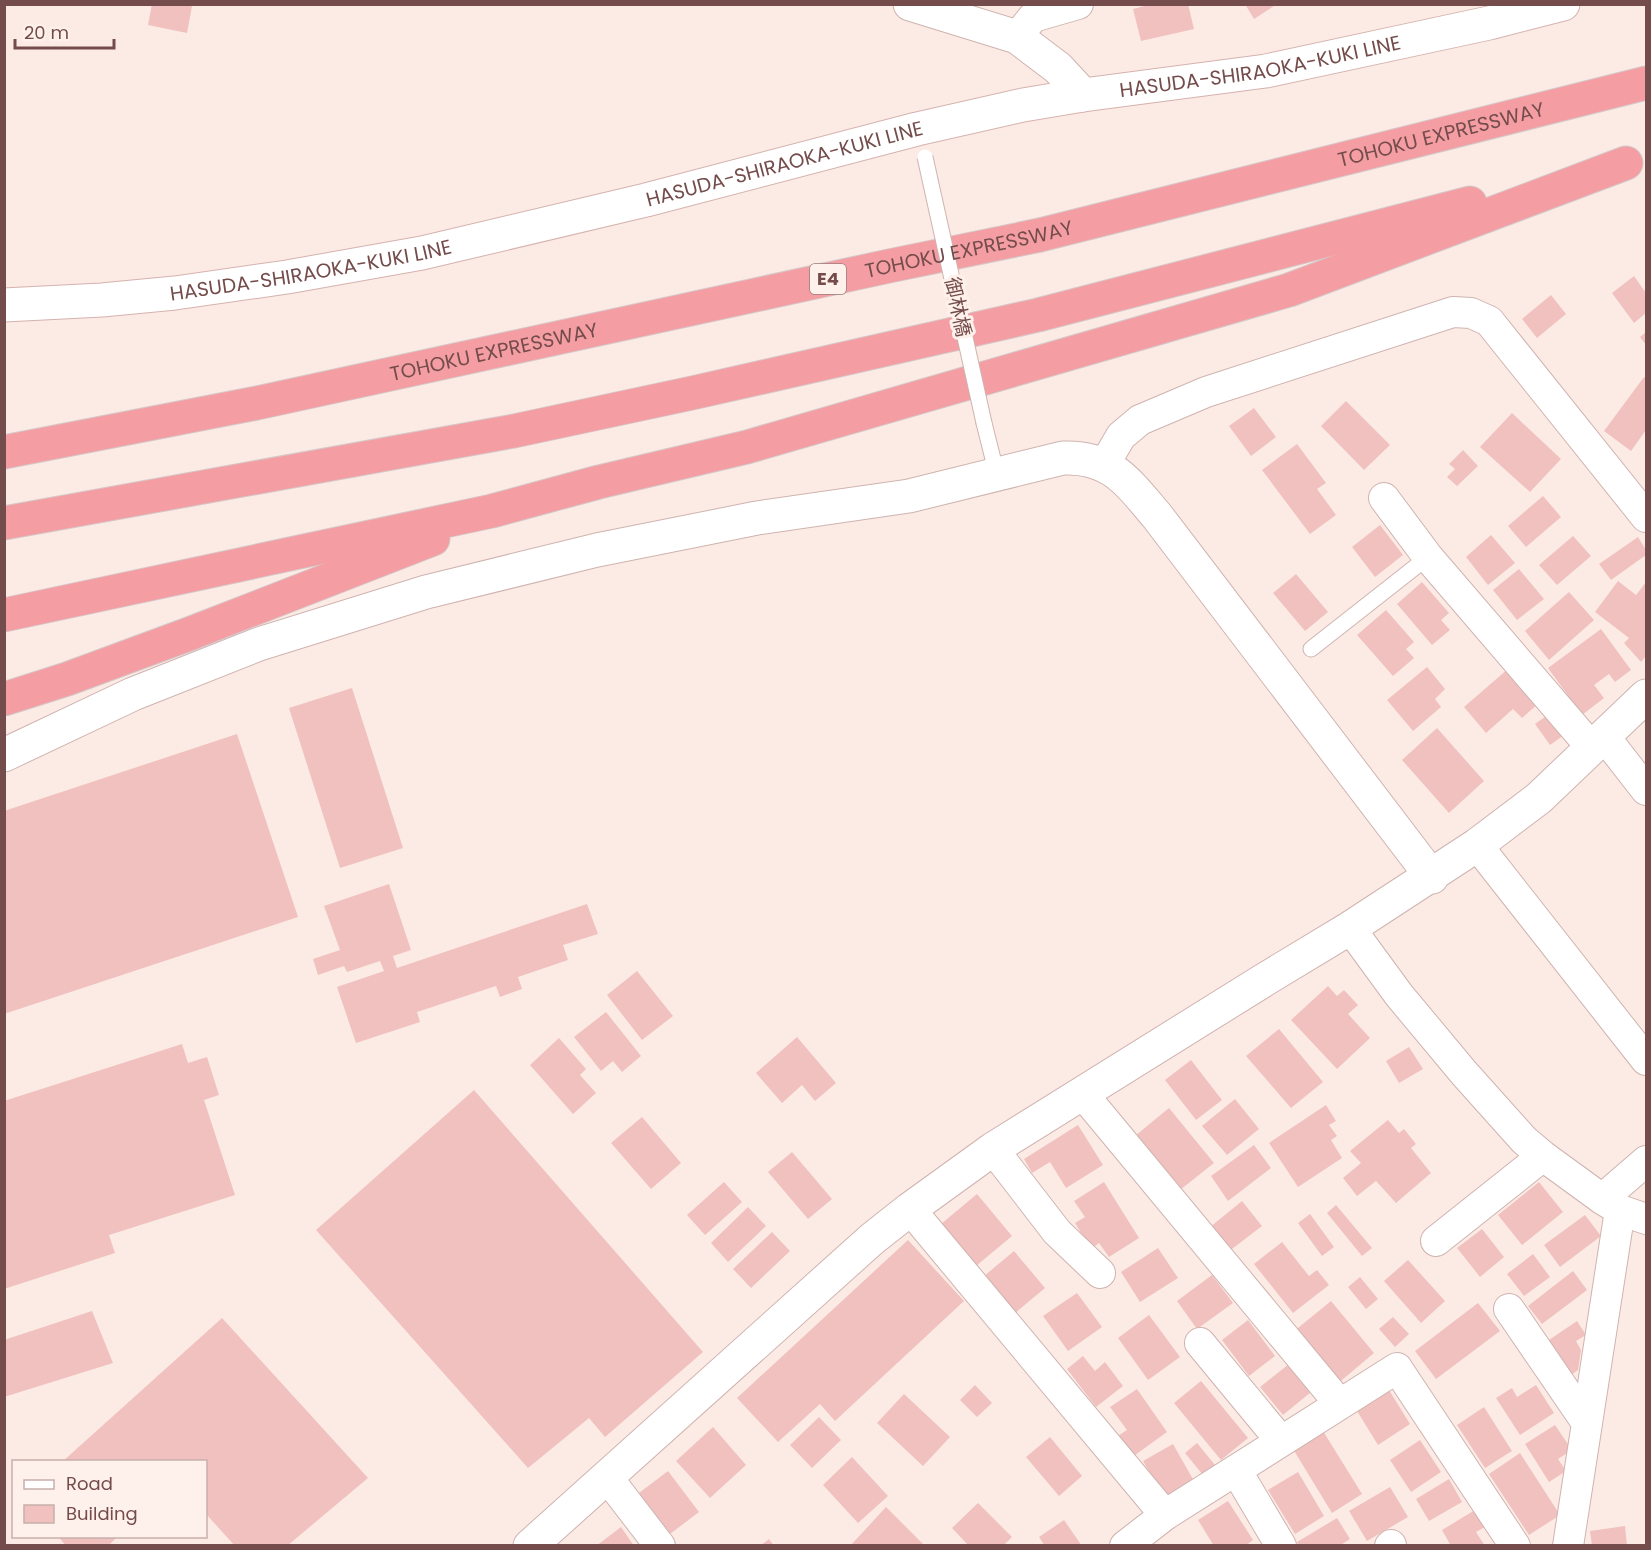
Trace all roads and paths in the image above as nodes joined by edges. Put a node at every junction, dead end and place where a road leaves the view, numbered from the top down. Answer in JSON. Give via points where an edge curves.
{"nodes":[{"id":1,"x":910,"y":4,"type":"edge"},
{"id":2,"x":1078,"y":4,"type":"edge"},
{"id":3,"x":1563,"y":4,"type":"edge"},
{"id":4,"x":1017,"y":37,"type":"junction"},
{"id":5,"x":1647,"y":83,"type":"edge"},
{"id":6,"x":1083,"y":95,"type":"junction"},
{"id":7,"x":921,"y":143,"type":"junction"},
{"id":8,"x":1636,"y":160,"type":"edge"},
{"id":9,"x":4,"y":305,"type":"edge"},
{"id":10,"x":4,"y":452,"type":"edge"},
{"id":11,"x":1104,"y":465,"type":"junction"},
{"id":12,"x":997,"y":476,"type":"junction"},
{"id":13,"x":1384,"y":498,"type":"dead end"},
{"id":14,"x":492,"y":511,"type":"junction"},
{"id":15,"x":1647,"y":517,"type":"edge"},
{"id":16,"x":4,"y":523,"type":"edge"},
{"id":17,"x":1428,"y":557,"type":"junction"},
{"id":18,"x":4,"y":615,"type":"edge"},
{"id":19,"x":1311,"y":650,"type":"dead end"},
{"id":20,"x":1647,"y":696,"type":"edge"},
{"id":21,"x":4,"y":699,"type":"edge"},
{"id":22,"x":1598,"y":742,"type":"junction"},
{"id":23,"x":4,"y":755,"type":"edge"},
{"id":24,"x":1647,"y":790,"type":"edge"},
{"id":25,"x":1477,"y":845,"type":"junction"},
{"id":26,"x":1432,"y":877,"type":"junction"},
{"id":27,"x":1350,"y":928,"type":"junction"},
{"id":28,"x":1647,"y":1060,"type":"edge"},
{"id":29,"x":1082,"y":1093,"type":"junction"},
{"id":30,"x":993,"y":1149,"type":"junction"},
{"id":31,"x":1544,"y":1156,"type":"junction"},
{"id":32,"x":1647,"y":1161,"type":"edge"},
{"id":33,"x":910,"y":1209,"type":"junction"},
{"id":34,"x":1623,"y":1209,"type":"edge"},
{"id":35,"x":1436,"y":1241,"type":"dead end"},
{"id":36,"x":1100,"y":1273,"type":"dead end"},
{"id":37,"x":1509,"y":1309,"type":"dead end"},
{"id":38,"x":1200,"y":1343,"type":"dead end"},
{"id":39,"x":1339,"y":1403,"type":"junction"},
{"id":40,"x":1587,"y":1423,"type":"junction"},
{"id":41,"x":1281,"y":1441,"type":"junction"},
{"id":42,"x":1236,"y":1470,"type":"junction"},
{"id":43,"x":607,"y":1477,"type":"junction"},
{"id":44,"x":1165,"y":1515,"type":"junction"},
{"id":45,"x":530,"y":1545,"type":"edge"},
{"id":46,"x":660,"y":1545,"type":"edge"},
{"id":47,"x":1125,"y":1545,"type":"edge"},
{"id":48,"x":1281,"y":1545,"type":"edge"},
{"id":49,"x":1515,"y":1545,"type":"edge"},
{"id":50,"x":1568,"y":1545,"type":"edge"}],
"edges":[{"from":1,"to":4,"type":"street"},
{"from":2,"to":4,"type":"street","via":[[1033,17]]},
{"from":3,"to":6,"type":"street","name":"HASUDA-SHIRAOKA-KUKI LINE","via":[[1266,71]]},
{"from":4,"to":6,"type":"street","via":[[1058,68]]},
{"from":5,"to":10,"type":"highway","name":"TOHOKU EXPRESSWAY","number":"E4","via":[[1040,235],[257,403]]},
{"from":6,"to":7,"type":"street","name":"HASUDA-SHIRAOKA-KUKI LINE","via":[[1023,105]]},
{"from":7,"to":9,"type":"street","name":"HASUDA-SHIRAOKA-KUKI LINE","via":[[411,255],[287,277],[175,293]]},
{"from":7,"to":12,"type":"lane","name":"御林橋","bridge":true},
{"from":8,"to":14,"type":"highway","via":[[1288,290],[747,447]]},
{"from":8,"to":16,"type":"highway","via":[[914,344],[514,430]]},
{"from":11,"to":12,"type":"street","via":[[1079,457],[1063,458]]},
{"from":11,"to":15,"type":"street","via":[[1121,436],[1140,420],[1195,397],[1453,312],[1471,313],[1489,321]]},
{"from":11,"to":26,"type":"street","via":[[1128,482],[1157,516]]},
{"from":12,"to":23,"type":"street","via":[[909,496],[757,518],[641,541],[426,592],[249,648],[122,699]]},
{"from":13,"to":17,"type":"street"},
{"from":14,"to":18,"type":"highway"},
{"from":14,"to":21,"type":"highway","via":[[333,579],[96,669]]},
{"from":17,"to":19,"type":"lane"},
{"from":17,"to":22,"type":"street"},
{"from":20,"to":22,"type":"street"},
{"from":22,"to":24,"type":"street"},
{"from":22,"to":25,"type":"street","via":[[1539,798]]},
{"from":25,"to":26,"type":"street"},
{"from":25,"to":28,"type":"street"},
{"from":26,"to":27,"type":"street"},
{"from":27,"to":29,"type":"street"},
{"from":27,"to":31,"type":"street","via":[[1464,1073],[1524,1140]]},
{"from":29,"to":30,"type":"street"},
{"from":29,"to":39,"type":"street"},
{"from":30,"to":33,"type":"street"},
{"from":30,"to":36,"type":"street","via":[[1057,1232]]},
{"from":31,"to":34,"type":"street"},
{"from":31,"to":35,"type":"street"},
{"from":32,"to":34,"type":"street"},
{"from":33,"to":43,"type":"street"},
{"from":33,"to":44,"type":"street"},
{"from":34,"to":40,"type":"street"},
{"from":37,"to":40,"type":"street"},
{"from":38,"to":41,"type":"street"},
{"from":39,"to":41,"type":"street"},
{"from":39,"to":49,"type":"street","via":[[1397,1368]]},
{"from":40,"to":50,"type":"street"},
{"from":41,"to":42,"type":"street"},
{"from":42,"to":44,"type":"street"},
{"from":42,"to":48,"type":"street"},
{"from":43,"to":45,"type":"street"},
{"from":43,"to":46,"type":"street"},
{"from":44,"to":47,"type":"street"}]}
